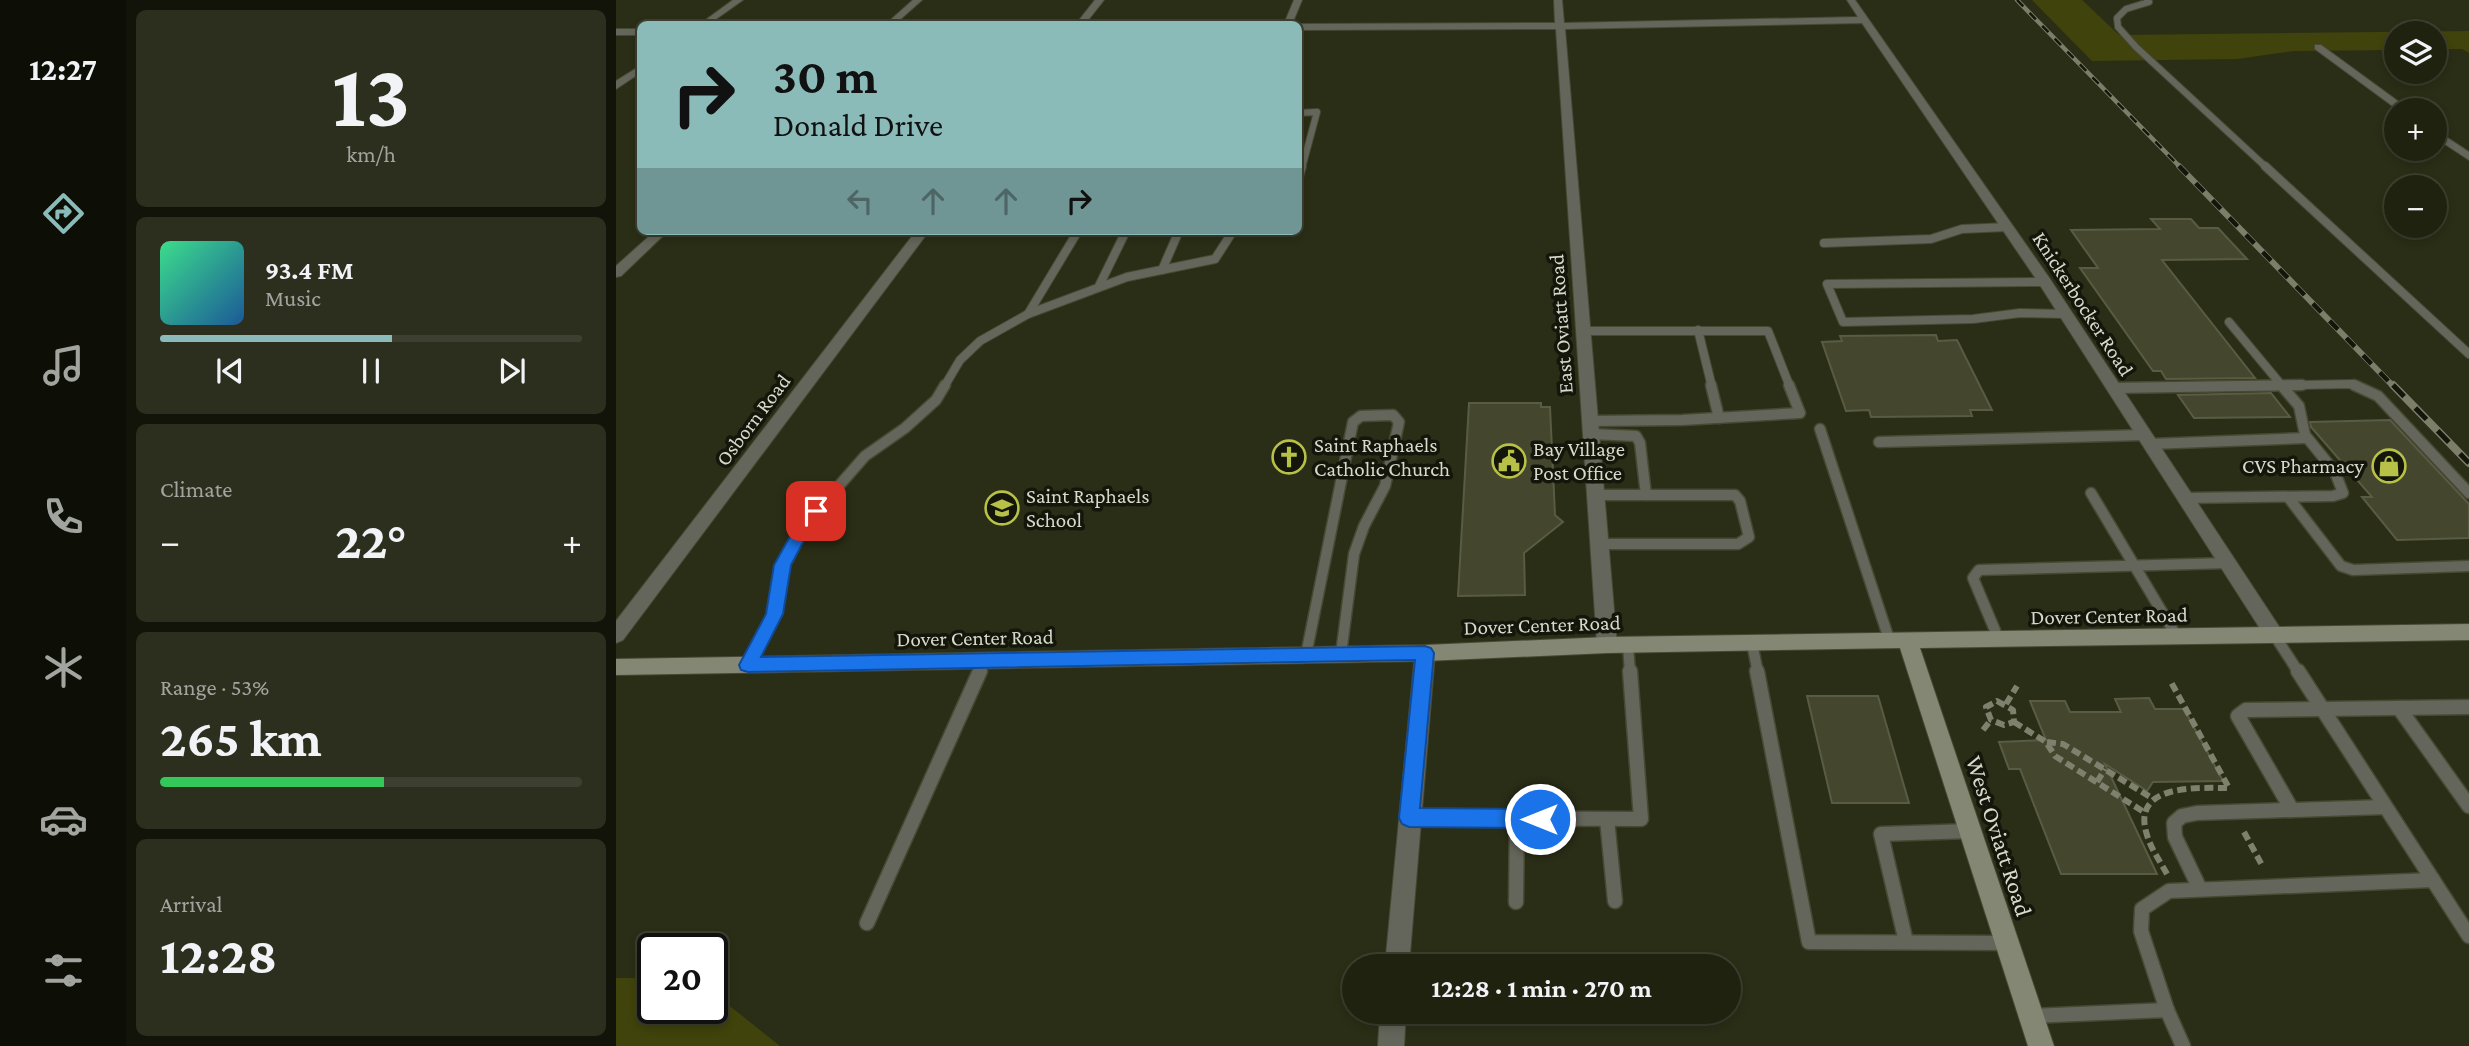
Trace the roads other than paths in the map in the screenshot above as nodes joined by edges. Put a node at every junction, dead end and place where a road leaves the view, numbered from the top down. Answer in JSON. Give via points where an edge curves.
{"nodes":[{"id":1,"x":739,"y":0,"type":"edge"},
{"id":2,"x":918,"y":0,"type":"edge"},
{"id":3,"x":1100,"y":0,"type":"edge"},
{"id":4,"x":1298,"y":0,"type":"edge"},
{"id":5,"x":1558,"y":0,"type":"edge"},
{"id":6,"x":1851,"y":0,"type":"edge"},
{"id":7,"x":2147,"y":0,"type":"edge"},
{"id":8,"x":1864,"y":20,"type":"junction"},
{"id":9,"x":708,"y":21,"type":"edge"},
{"id":10,"x":894,"y":21,"type":"edge"},
{"id":11,"x":1082,"y":21,"type":"edge"},
{"id":12,"x":1289,"y":21,"type":"edge"},
{"id":13,"x":1560,"y":26,"type":"junction"},
{"id":14,"x":1302,"y":27,"type":"edge"},
{"id":15,"x":616,"y":32,"type":"edge"},
{"id":16,"x":637,"y":32,"type":"edge"},
{"id":17,"x":2318,"y":47,"type":"dead end"},
{"id":18,"x":637,"y":71,"type":"edge"},
{"id":19,"x":616,"y":86,"type":"edge"},
{"id":20,"x":2388,"y":98,"type":"edge"},
{"id":21,"x":1302,"y":113,"type":"edge"},
{"id":22,"x":2447,"y":141,"type":"edge"},
{"id":23,"x":2469,"y":157,"type":"edge"},
{"id":24,"x":1302,"y":167,"type":"edge"},
{"id":25,"x":2007,"y":227,"type":"junction"},
{"id":26,"x":658,"y":235,"type":"edge"},
{"id":27,"x":920,"y":235,"type":"edge"},
{"id":28,"x":1076,"y":235,"type":"edge"},
{"id":29,"x":1124,"y":235,"type":"edge"},
{"id":30,"x":1177,"y":235,"type":"edge"},
{"id":31,"x":1230,"y":235,"type":"edge"},
{"id":32,"x":1824,"y":243,"type":"dead end"},
{"id":33,"x":1161,"y":270,"type":"junction"},
{"id":34,"x":616,"y":273,"type":"edge"},
{"id":35,"x":2045,"y":282,"type":"junction"},
{"id":36,"x":1099,"y":286,"type":"junction"},
{"id":37,"x":1028,"y":314,"type":"junction"},
{"id":38,"x":2066,"y":314,"type":"junction"},
{"id":39,"x":2229,"y":322,"type":"dead end"},
{"id":40,"x":1698,"y":330,"type":"junction"},
{"id":41,"x":1583,"y":331,"type":"junction"},
{"id":42,"x":2469,"y":354,"type":"edge"},
{"id":43,"x":2281,"y":384,"type":"junction"},
{"id":44,"x":2113,"y":388,"type":"junction"},
{"id":45,"x":1719,"y":418,"type":"junction"},
{"id":46,"x":1590,"y":428,"type":"junction"},
{"id":47,"x":1820,"y":429,"type":"dead end"},
{"id":48,"x":2305,"y":438,"type":"junction"},
{"id":49,"x":2147,"y":439,"type":"junction"},
{"id":50,"x":1879,"y":442,"type":"dead end"},
{"id":51,"x":2091,"y":493,"type":"dead end"},
{"id":52,"x":2469,"y":493,"type":"edge"},
{"id":53,"x":1595,"y":495,"type":"junction"},
{"id":54,"x":1646,"y":495,"type":"junction"},
{"id":55,"x":2288,"y":497,"type":"junction"},
{"id":56,"x":2186,"y":498,"type":"junction"},
{"id":57,"x":1599,"y":544,"type":"junction"},
{"id":58,"x":2228,"y":563,"type":"junction"},
{"id":59,"x":2133,"y":565,"type":"junction"},
{"id":60,"x":2469,"y":566,"type":"edge"},
{"id":61,"x":2469,"y":632,"type":"edge"},
{"id":62,"x":616,"y":635,"type":"edge"},
{"id":63,"x":2275,"y":636,"type":"junction"},
{"id":64,"x":2177,"y":637,"type":"junction"},
{"id":65,"x":1999,"y":640,"type":"junction"},
{"id":66,"x":1899,"y":642,"type":"junction"},
{"id":67,"x":1752,"y":643,"type":"junction"},
{"id":68,"x":1607,"y":645,"type":"junction"},
{"id":69,"x":1628,"y":645,"type":"junction"},
{"id":70,"x":1425,"y":653,"type":"junction"},
{"id":71,"x":1341,"y":654,"type":"junction"},
{"id":72,"x":1306,"y":655,"type":"junction"},
{"id":73,"x":984,"y":661,"type":"junction"},
{"id":74,"x":748,"y":665,"type":"junction"},
{"id":75,"x":616,"y":667,"type":"edge"},
{"id":76,"x":2469,"y":707,"type":"edge"},
{"id":77,"x":2399,"y":708,"type":"junction"},
{"id":78,"x":2322,"y":709,"type":"junction"},
{"id":79,"x":2469,"y":806,"type":"edge"},
{"id":80,"x":2385,"y":807,"type":"junction"},
{"id":81,"x":2292,"y":810,"type":"junction"},
{"id":82,"x":1409,"y":818,"type":"junction"},
{"id":83,"x":1517,"y":818,"type":"junction"},
{"id":84,"x":1607,"y":819,"type":"junction"},
{"id":85,"x":1970,"y":831,"type":"junction"},
{"id":86,"x":2432,"y":880,"type":"junction"},
{"id":87,"x":2200,"y":889,"type":"junction"},
{"id":88,"x":1615,"y":901,"type":"dead end"},
{"id":89,"x":1516,"y":902,"type":"dead end"},
{"id":90,"x":867,"y":923,"type":"dead end"},
{"id":91,"x":2469,"y":936,"type":"edge"},
{"id":92,"x":1906,"y":942,"type":"junction"},
{"id":93,"x":2007,"y":943,"type":"junction"},
{"id":94,"x":1398,"y":954,"type":"edge"},
{"id":95,"x":2167,"y":1010,"type":"junction"},
{"id":96,"x":2031,"y":1016,"type":"junction"},
{"id":97,"x":1392,"y":1024,"type":"edge"},
{"id":98,"x":1391,"y":1046,"type":"edge"},
{"id":99,"x":2041,"y":1046,"type":"edge"},
{"id":100,"x":2183,"y":1046,"type":"edge"}],
"edges":[{"from":1,"to":9,"type":"street"},
{"from":2,"to":10,"type":"street"},
{"from":3,"to":11,"type":"street"},
{"from":4,"to":12,"type":"street"},
{"from":5,"to":13,"type":"street","name":"East Oviatt Road"},
{"from":6,"to":8,"type":"street","name":"Knickerbocker Road"},
{"from":7,"to":42,"type":"lane","via":[[2117,18],[2118,27],[2136,47]]},
{"from":8,"to":13,"type":"street"},
{"from":8,"to":25,"type":"street","name":"Knickerbocker Road"},
{"from":13,"to":14,"type":"street"},
{"from":13,"to":41,"type":"street","name":"East Oviatt Road"},
{"from":15,"to":16,"type":"street"},
{"from":17,"to":20,"type":"street"},
{"from":18,"to":19,"type":"street"},
{"from":21,"to":24,"type":"lane","via":[[1317,113]]},
{"from":22,"to":23,"type":"street"},
{"from":25,"to":32,"type":"lane","via":[[1962,229],[1931,239]]},
{"from":25,"to":35,"type":"street","name":"Knickerbocker Road"},
{"from":26,"to":34,"type":"street"},
{"from":27,"to":62,"type":"street","name":"Osborn Road"},
{"from":28,"to":37,"type":"lane"},
{"from":29,"to":36,"type":"lane"},
{"from":30,"to":33,"type":"lane"},
{"from":31,"to":33,"type":"lane","via":[[1215,259]]},
{"from":33,"to":36,"type":"lane"},
{"from":35,"to":38,"type":"street","name":"Knickerbocker Road"},
{"from":35,"to":38,"type":"lane","via":[[1827,284],[1843,322]]},
{"from":36,"to":37,"type":"lane","via":[[1054,308]]},
{"from":37,"to":74,"type":"lane","via":[[980,341],[960,360],[936,400],[865,456],[809,519],[782,565],[774,614]]},
{"from":38,"to":44,"type":"street","name":"Knickerbocker Road"},
{"from":39,"to":43,"type":"lane"},
{"from":40,"to":41,"type":"lane"},
{"from":40,"to":45,"type":"lane"},
{"from":40,"to":45,"type":"lane","via":[[1768,331],[1800,413]]},
{"from":41,"to":46,"type":"street","name":"East Oviatt Road"},
{"from":43,"to":44,"type":"lane"},
{"from":43,"to":48,"type":"lane","via":[[2299,406]]},
{"from":43,"to":52,"type":"lane","via":[[2339,383],[2371,391]]},
{"from":44,"to":49,"type":"street","name":"Knickerbocker Road"},
{"from":45,"to":46,"type":"lane"},
{"from":46,"to":53,"type":"street","name":"East Oviatt Road"},
{"from":46,"to":54,"type":"lane","via":[[1636,436]]},
{"from":47,"to":66,"type":"lane"},
{"from":48,"to":49,"type":"lane"},
{"from":48,"to":55,"type":"lane","via":[[2336,473],[2343,493]]},
{"from":49,"to":50,"type":"lane"},
{"from":49,"to":56,"type":"street","name":"Knickerbocker Road"},
{"from":51,"to":59,"type":"lane"},
{"from":53,"to":54,"type":"lane"},
{"from":53,"to":57,"type":"street","name":"East Oviatt Road"},
{"from":54,"to":57,"type":"lane","via":[[1735,495],[1749,537],[1738,544]]},
{"from":55,"to":56,"type":"lane"},
{"from":55,"to":60,"type":"lane","via":[[2342,566],[2353,570]]},
{"from":56,"to":58,"type":"street","name":"Knickerbocker Road"},
{"from":57,"to":68,"type":"street","name":"East Oviatt Road"},
{"from":58,"to":59,"type":"lane"},
{"from":58,"to":63,"type":"street","name":"Knickerbocker Road"},
{"from":59,"to":64,"type":"lane"},
{"from":59,"to":65,"type":"lane","via":[[1979,570],[1973,578]]},
{"from":61,"to":63,"type":"street","name":"Dover Center Road"},
{"from":63,"to":64,"type":"street","name":"Dover Center Road"},
{"from":63,"to":78,"type":"lane"},
{"from":64,"to":65,"type":"street","name":"Dover Center Road"},
{"from":65,"to":66,"type":"street","name":"Dover Center Road"},
{"from":66,"to":67,"type":"street","name":"Dover Center Road"},
{"from":66,"to":85,"type":"street","name":"West Oviatt Road"},
{"from":67,"to":69,"type":"street","name":"Dover Center Road"},
{"from":67,"to":92,"type":"lane","via":[[1809,942]]},
{"from":68,"to":69,"type":"street","name":"Dover Center Road"},
{"from":68,"to":70,"type":"street","name":"Dover Center Road"},
{"from":69,"to":84,"type":"lane","via":[[1641,819]]},
{"from":70,"to":71,"type":"street","name":"Dover Center Road"},
{"from":70,"to":82,"type":"street"},
{"from":71,"to":72,"type":"street","name":"Dover Center Road"},
{"from":71,"to":72,"type":"lane","via":[[1354,554],[1385,486],[1399,422],[1393,415],[1361,416],[1353,422]]},
{"from":72,"to":73,"type":"street","name":"Dover Center Road"},
{"from":73,"to":74,"type":"street","name":"Dover Center Road"},
{"from":73,"to":90,"type":"lane"},
{"from":74,"to":75,"type":"street","name":"Dover Center Road"},
{"from":76,"to":77,"type":"lane"},
{"from":77,"to":78,"type":"lane"},
{"from":77,"to":79,"type":"lane"},
{"from":78,"to":80,"type":"lane"},
{"from":78,"to":81,"type":"lane","via":[[2246,710],[2238,716]]},
{"from":80,"to":81,"type":"lane"},
{"from":80,"to":86,"type":"lane"},
{"from":81,"to":87,"type":"lane","via":[[2182,816],[2174,823],[2175,837]]},
{"from":82,"to":83,"type":"lane"},
{"from":82,"to":94,"type":"street"},
{"from":83,"to":84,"type":"lane"},
{"from":83,"to":89,"type":"lane"},
{"from":84,"to":88,"type":"lane"},
{"from":85,"to":92,"type":"lane","via":[[1881,834]]},
{"from":85,"to":93,"type":"street","name":"West Oviatt Road"},
{"from":86,"to":87,"type":"lane"},
{"from":86,"to":91,"type":"lane"},
{"from":87,"to":95,"type":"lane","via":[[2175,890],[2142,909],[2141,931]]},
{"from":92,"to":93,"type":"lane"},
{"from":93,"to":96,"type":"street","name":"West Oviatt Road"},
{"from":95,"to":96,"type":"lane"},
{"from":95,"to":100,"type":"lane"},
{"from":96,"to":99,"type":"street","name":"West Oviatt Road"},
{"from":97,"to":98,"type":"street"}]}
